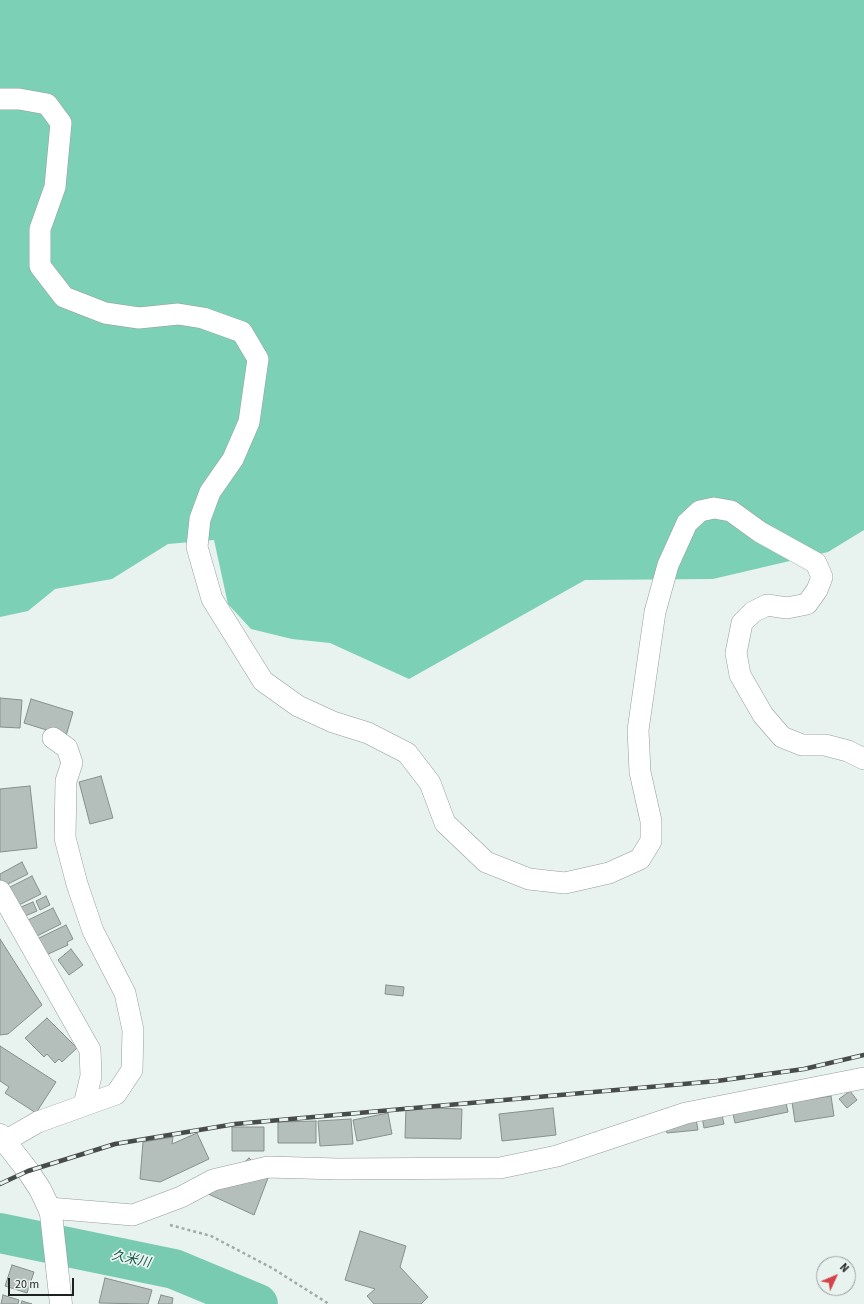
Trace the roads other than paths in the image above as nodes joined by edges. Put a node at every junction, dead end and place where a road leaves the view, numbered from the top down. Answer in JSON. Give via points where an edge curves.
{"nodes":[{"id":1,"x":0,"y":99,"type":"edge"},
{"id":2,"x":53,"y":738,"type":"dead end"},
{"id":3,"x":864,"y":759,"type":"edge"},
{"id":4,"x":0,"y":891,"type":"edge"},
{"id":5,"x":864,"y":1078,"type":"edge"},
{"id":6,"x":84,"y":1105,"type":"junction"},
{"id":7,"x":2,"y":1138,"type":"edge"},
{"id":8,"x":50,"y":1211,"type":"junction"},
{"id":9,"x":61,"y":1304,"type":"edge"}],
"edges":[{"from":1,"to":3,"type":"street","via":[[19,99],[47,104],[61,123],[55,187],[40,229],[40,266],[64,296],[105,313],[139,318],[178,314],[203,318],[242,332],[258,359],[249,422],[233,459],[210,492],[200,520],[197,548],[212,599],[263,681],[298,706],[333,722],[368,733],[407,753],[430,783],[445,823],[486,862],[529,879],[565,883],[609,873],[640,859],[651,841],[651,821],[640,772],[638,730],[655,612],[668,564],[687,523],[700,511],[714,508],[731,511],[760,532],[816,563],[822,576],[817,590],[807,604],[787,608],[768,605],[753,612],[742,624],[736,653],[740,675],[763,715],[782,737],[802,745],[825,745]]},
{"from":2,"to":6,"type":"street","via":[[67,748],[72,763],[66,781],[64,838],[92,931],[125,993],[133,1030],[132,1070],[116,1094]]},
{"from":4,"to":6,"type":"street","via":[[90,1050],[91,1076]]},
{"from":5,"to":8,"type":"street","via":[[686,1113],[557,1156],[500,1168],[268,1167],[213,1180],[181,1197],[132,1215]]},
{"from":6,"to":7,"type":"street"},
{"from":7,"to":8,"type":"main road","via":[[40,1189]]},
{"from":8,"to":9,"type":"main road"}]}
